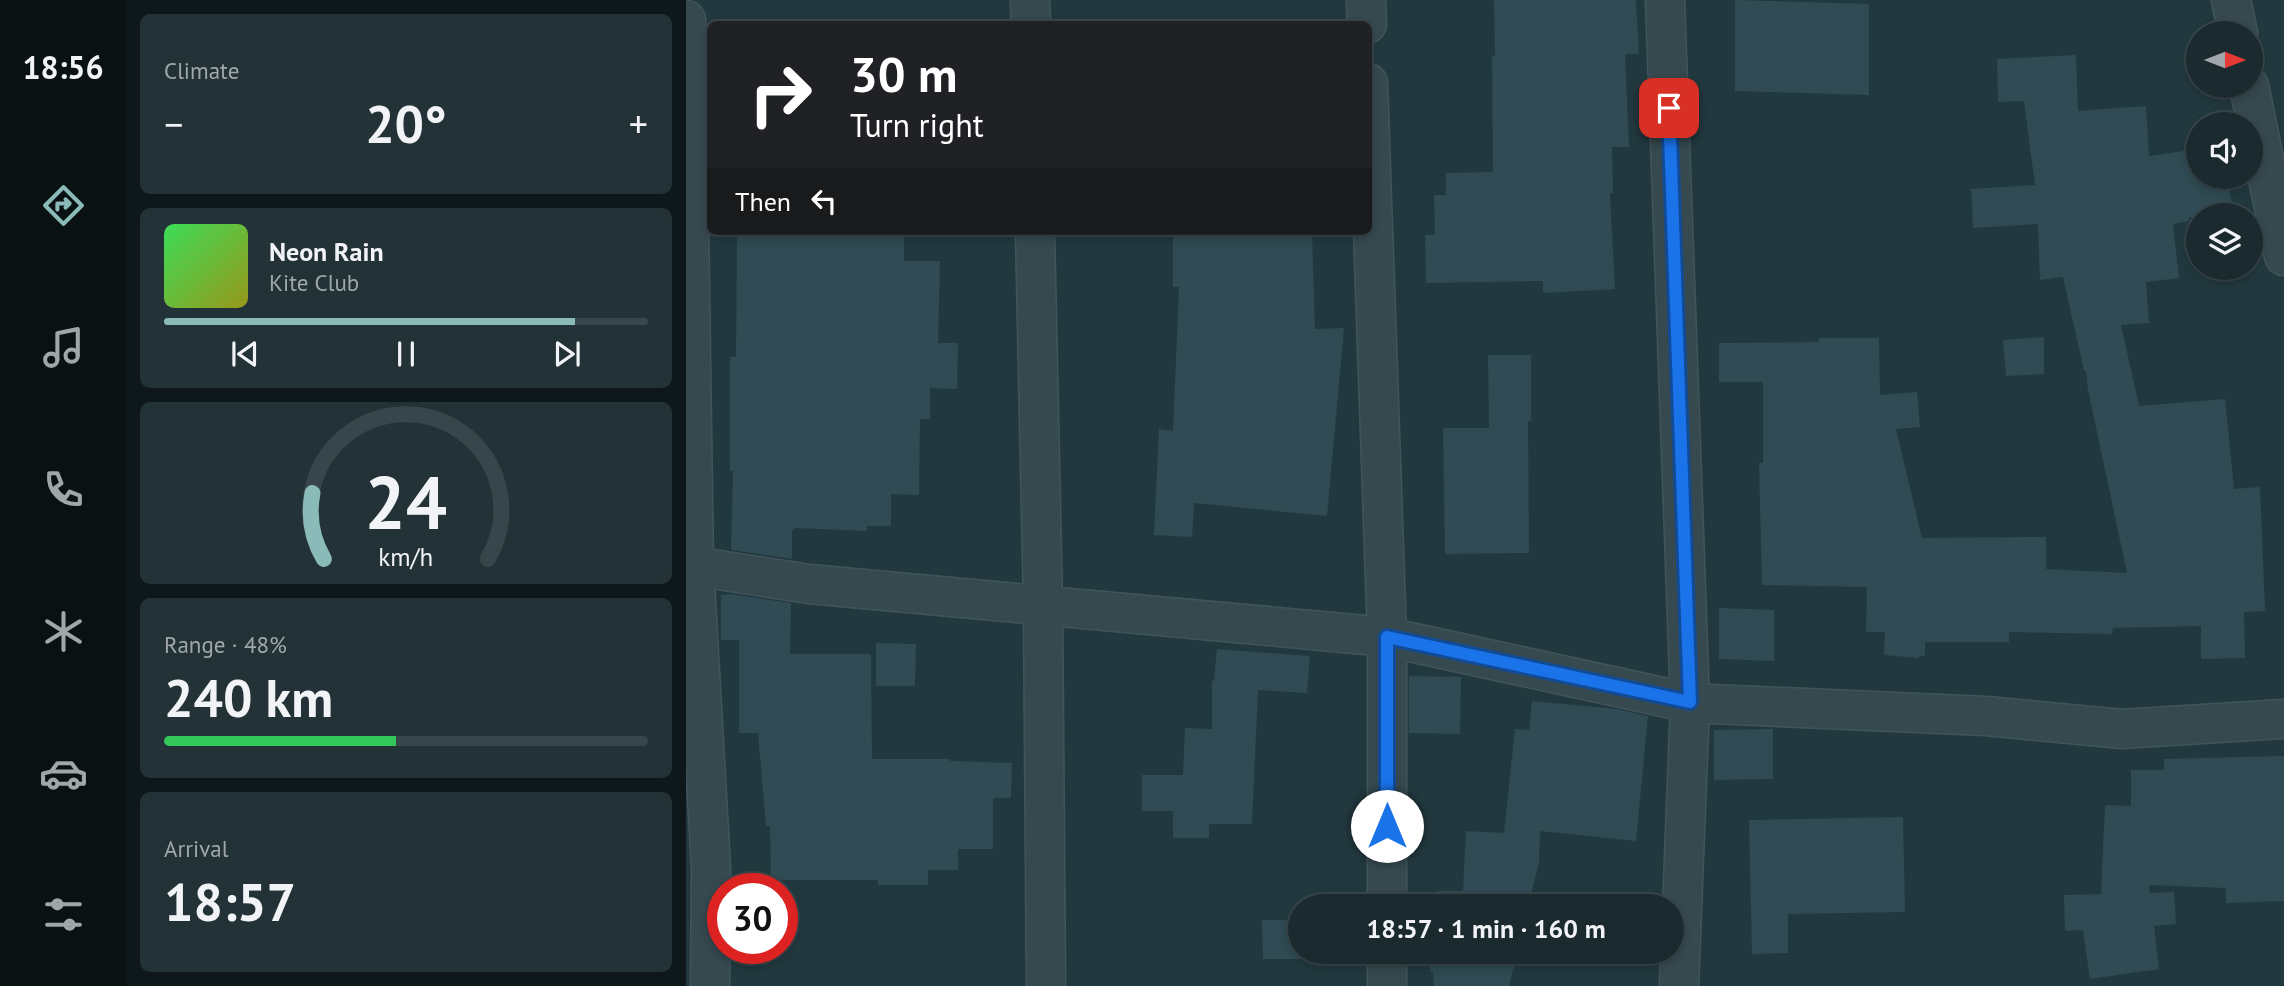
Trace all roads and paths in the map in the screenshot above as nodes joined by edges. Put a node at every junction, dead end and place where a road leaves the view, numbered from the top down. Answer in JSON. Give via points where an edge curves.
{"nodes":[{"id":1,"x":1030,"y":0,"type":"edge"},
{"id":2,"x":1366,"y":0,"type":"edge"},
{"id":3,"x":1665,"y":0,"type":"edge"},
{"id":4,"x":2231,"y":0,"type":"edge"},
{"id":5,"x":686,"y":20,"type":"edge"},
{"id":6,"x":1031,"y":21,"type":"edge"},
{"id":7,"x":1367,"y":21,"type":"edge"},
{"id":8,"x":2235,"y":21,"type":"edge"},
{"id":9,"x":2251,"y":98,"type":"edge"},
{"id":10,"x":1372,"y":200,"type":"edge"},
{"id":11,"x":1035,"y":235,"type":"edge"},
{"id":12,"x":2284,"y":256,"type":"edge"},
{"id":13,"x":690,"y":565,"type":"edge"},
{"id":14,"x":1043,"y":605,"type":"junction"},
{"id":15,"x":1387,"y":637,"type":"junction"},
{"id":16,"x":1690,"y":702,"type":"junction"},
{"id":17,"x":2284,"y":719,"type":"edge"},
{"id":18,"x":1387,"y":894,"type":"edge"},
{"id":19,"x":1387,"y":964,"type":"edge"},
{"id":20,"x":710,"y":986,"type":"edge"},
{"id":21,"x":1046,"y":986,"type":"edge"},
{"id":22,"x":1387,"y":986,"type":"edge"},
{"id":23,"x":1679,"y":986,"type":"edge"}],
"edges":[{"from":1,"to":6,"type":"street"},
{"from":2,"to":7,"type":"street"},
{"from":3,"to":16,"type":"street"},
{"from":4,"to":8,"type":"street"},
{"from":5,"to":13,"type":"street"},
{"from":9,"to":12,"type":"street"},
{"from":10,"to":15,"type":"street"},
{"from":11,"to":14,"type":"street"},
{"from":13,"to":14,"type":"street","via":[[809,584]]},
{"from":13,"to":20,"type":"street","via":[[711,868]]},
{"from":14,"to":15,"type":"street"},
{"from":14,"to":21,"type":"street"},
{"from":15,"to":16,"type":"street"},
{"from":15,"to":18,"type":"street"},
{"from":16,"to":17,"type":"street","via":[[1986,716],[2122,729]]},
{"from":16,"to":23,"type":"street"},
{"from":19,"to":22,"type":"street"}]}
